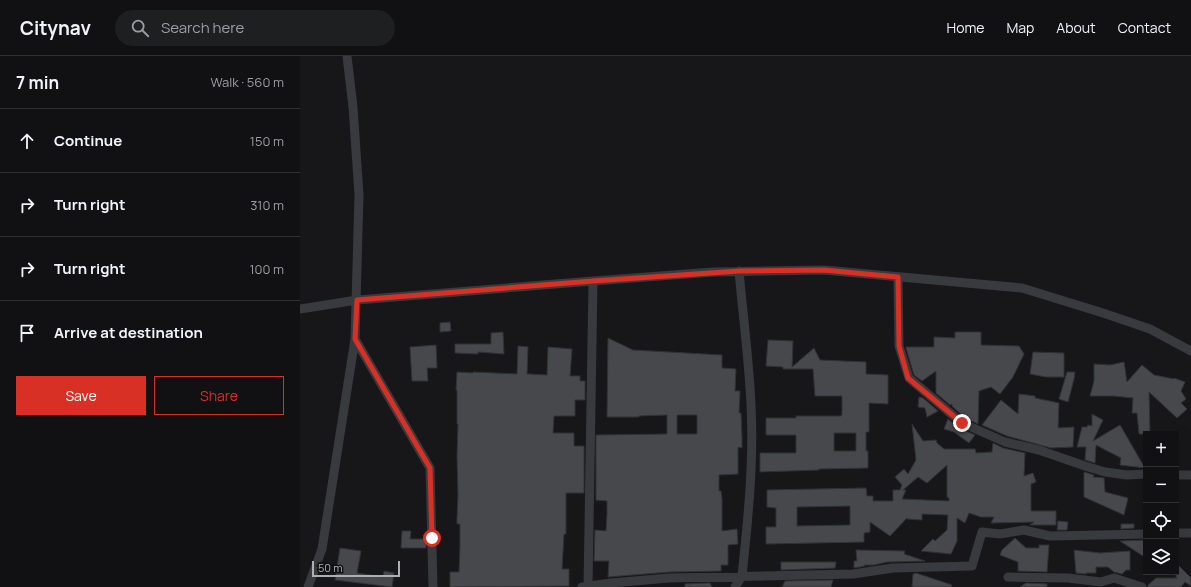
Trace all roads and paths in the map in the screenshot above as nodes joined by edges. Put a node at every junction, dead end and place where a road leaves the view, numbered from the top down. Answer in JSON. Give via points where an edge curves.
{"nodes":[{"id":1,"x":347,"y":56,"type":"edge"},
{"id":2,"x":739,"y":271,"type":"junction"},
{"id":3,"x":898,"y":277,"type":"junction"},
{"id":4,"x":593,"y":281,"type":"junction"},
{"id":5,"x":357,"y":300,"type":"junction"},
{"id":6,"x":300,"y":309,"type":"edge"},
{"id":7,"x":355,"y":339,"type":"junction"},
{"id":8,"x":1191,"y":351,"type":"edge"},
{"id":9,"x":1143,"y":474,"type":"edge"},
{"id":10,"x":1179,"y":475,"type":"edge"},
{"id":11,"x":1191,"y":475,"type":"edge"},
{"id":12,"x":1179,"y":533,"type":"edge"},
{"id":13,"x":1191,"y":533,"type":"edge"},
{"id":14,"x":1143,"y":534,"type":"edge"},
{"id":15,"x":742,"y":576,"type":"junction"},
{"id":16,"x":1008,"y":576,"type":"dead end"},
{"id":17,"x":308,"y":587,"type":"edge"},
{"id":18,"x":433,"y":587,"type":"edge"},
{"id":19,"x":586,"y":587,"type":"edge"},
{"id":20,"x":735,"y":587,"type":"edge"},
{"id":21,"x":1142,"y":587,"type":"edge"}],
"edges":[{"from":1,"to":5,"type":"street","via":[[359,194]]},
{"from":2,"to":3,"type":"street","via":[[824,270]]},
{"from":2,"to":4,"type":"street"},
{"from":2,"to":15,"type":"street","via":[[751,406],[751,495]]},
{"from":3,"to":8,"type":"street","via":[[1022,288],[1150,329]]},
{"from":3,"to":9,"type":"street","via":[[899,346],[908,378],[962,423],[1005,442],[1039,450],[1105,472]]},
{"from":4,"to":5,"type":"street"},
{"from":4,"to":19,"type":"street"},
{"from":5,"to":6,"type":"street"},
{"from":5,"to":7,"type":"street"},
{"from":7,"to":17,"type":"street","via":[[322,549]]},
{"from":7,"to":18,"type":"street","via":[[430,468]]},
{"from":10,"to":11,"type":"street"},
{"from":12,"to":13,"type":"street"},
{"from":14,"to":15,"type":"street","via":[[1050,536],[1024,530],[1000,534],[982,532],[972,566],[908,567],[853,574]]},
{"from":15,"to":19,"type":"street","via":[[669,578]]},
{"from":15,"to":20,"type":"street"},
{"from":16,"to":21,"type":"street","via":[[1102,582],[1114,578]]}]}
